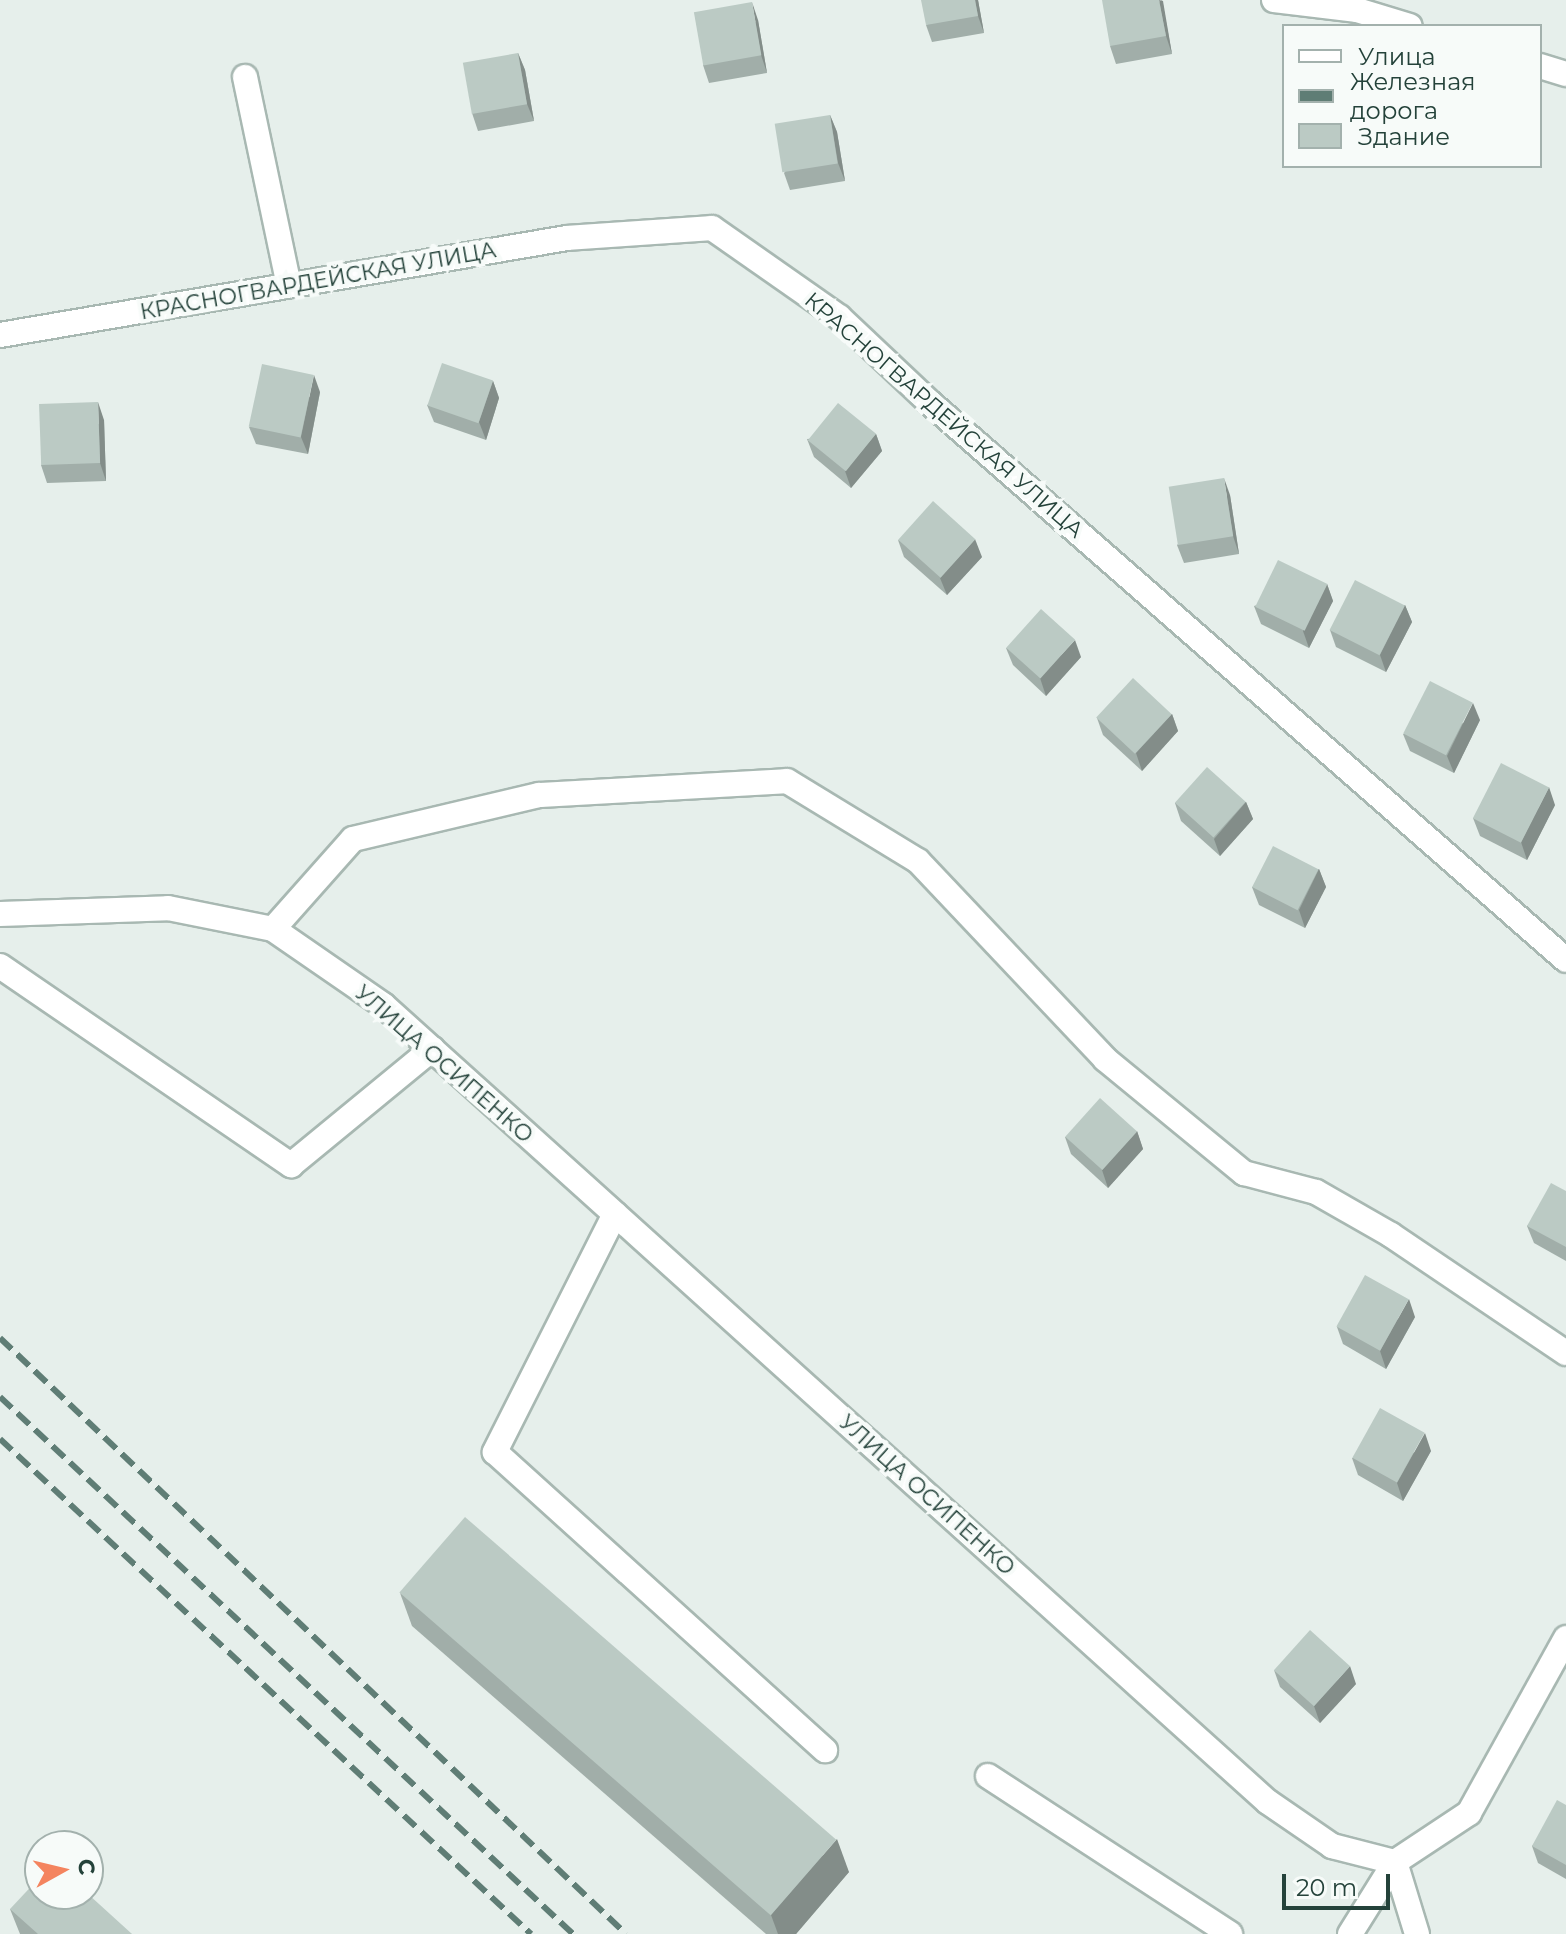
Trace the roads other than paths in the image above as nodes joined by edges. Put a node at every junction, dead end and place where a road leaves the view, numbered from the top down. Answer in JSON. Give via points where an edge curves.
{"nodes":[{"id":1,"x":1274,"y":0,"type":"edge"},
{"id":2,"x":1403,"y":24,"type":"edge"},
{"id":3,"x":1542,"y":67,"type":"edge"},
{"id":4,"x":1566,"y":74,"type":"edge"},
{"id":5,"x":245,"y":77,"type":"dead end"},
{"id":6,"x":289,"y":285,"type":"junction"},
{"id":7,"x":0,"y":335,"type":"edge"},
{"id":8,"x":0,"y":914,"type":"edge"},
{"id":9,"x":273,"y":929,"type":"junction"},
{"id":10,"x":1566,"y":960,"type":"edge"},
{"id":11,"x":0,"y":966,"type":"edge"},
{"id":12,"x":432,"y":1049,"type":"junction"},
{"id":13,"x":615,"y":1214,"type":"junction"},
{"id":14,"x":1566,"y":1353,"type":"edge"},
{"id":15,"x":1566,"y":1638,"type":"edge"},
{"id":16,"x":825,"y":1750,"type":"dead end"},
{"id":17,"x":988,"y":1776,"type":"dead end"},
{"id":18,"x":1395,"y":1862,"type":"junction"},
{"id":19,"x":1230,"y":1934,"type":"edge"},
{"id":20,"x":1350,"y":1934,"type":"edge"},
{"id":21,"x":1417,"y":1934,"type":"edge"}],
"edges":[{"from":1,"to":2,"type":"street","via":[[1357,10]]},
{"from":3,"to":4,"type":"street"},
{"from":5,"to":6,"type":"street"},
{"from":6,"to":7,"type":"street","name":"КРАСНОГВАРДЕЙСКАЯ УЛИЦА"},
{"from":6,"to":10,"type":"street","name":"КРАСНОГВАРДЕЙСКАЯ УЛИЦА","via":[[567,238],[712,228],[839,317]]},
{"from":8,"to":9,"type":"street","via":[[168,908]]},
{"from":9,"to":12,"type":"street","name":"УЛИЦА ОСИПЕНКО","via":[[383,1005]]},
{"from":9,"to":14,"type":"street","via":[[353,839],[539,795],[787,781],[918,861],[1105,1059],[1244,1173],[1316,1192],[1391,1235]]},
{"from":11,"to":12,"type":"street","via":[[291,1165]]},
{"from":12,"to":13,"type":"street","name":"УЛИЦА ОСИПЕНКО"},
{"from":13,"to":16,"type":"street","via":[[495,1452]]},
{"from":13,"to":18,"type":"street","name":"УЛИЦА ОСИПЕНКО","via":[[1268,1802],[1332,1846]]},
{"from":15,"to":18,"type":"street","via":[[1469,1813]]},
{"from":17,"to":19,"type":"street"},
{"from":18,"to":20,"type":"street"},
{"from":18,"to":21,"type":"street"}]}
